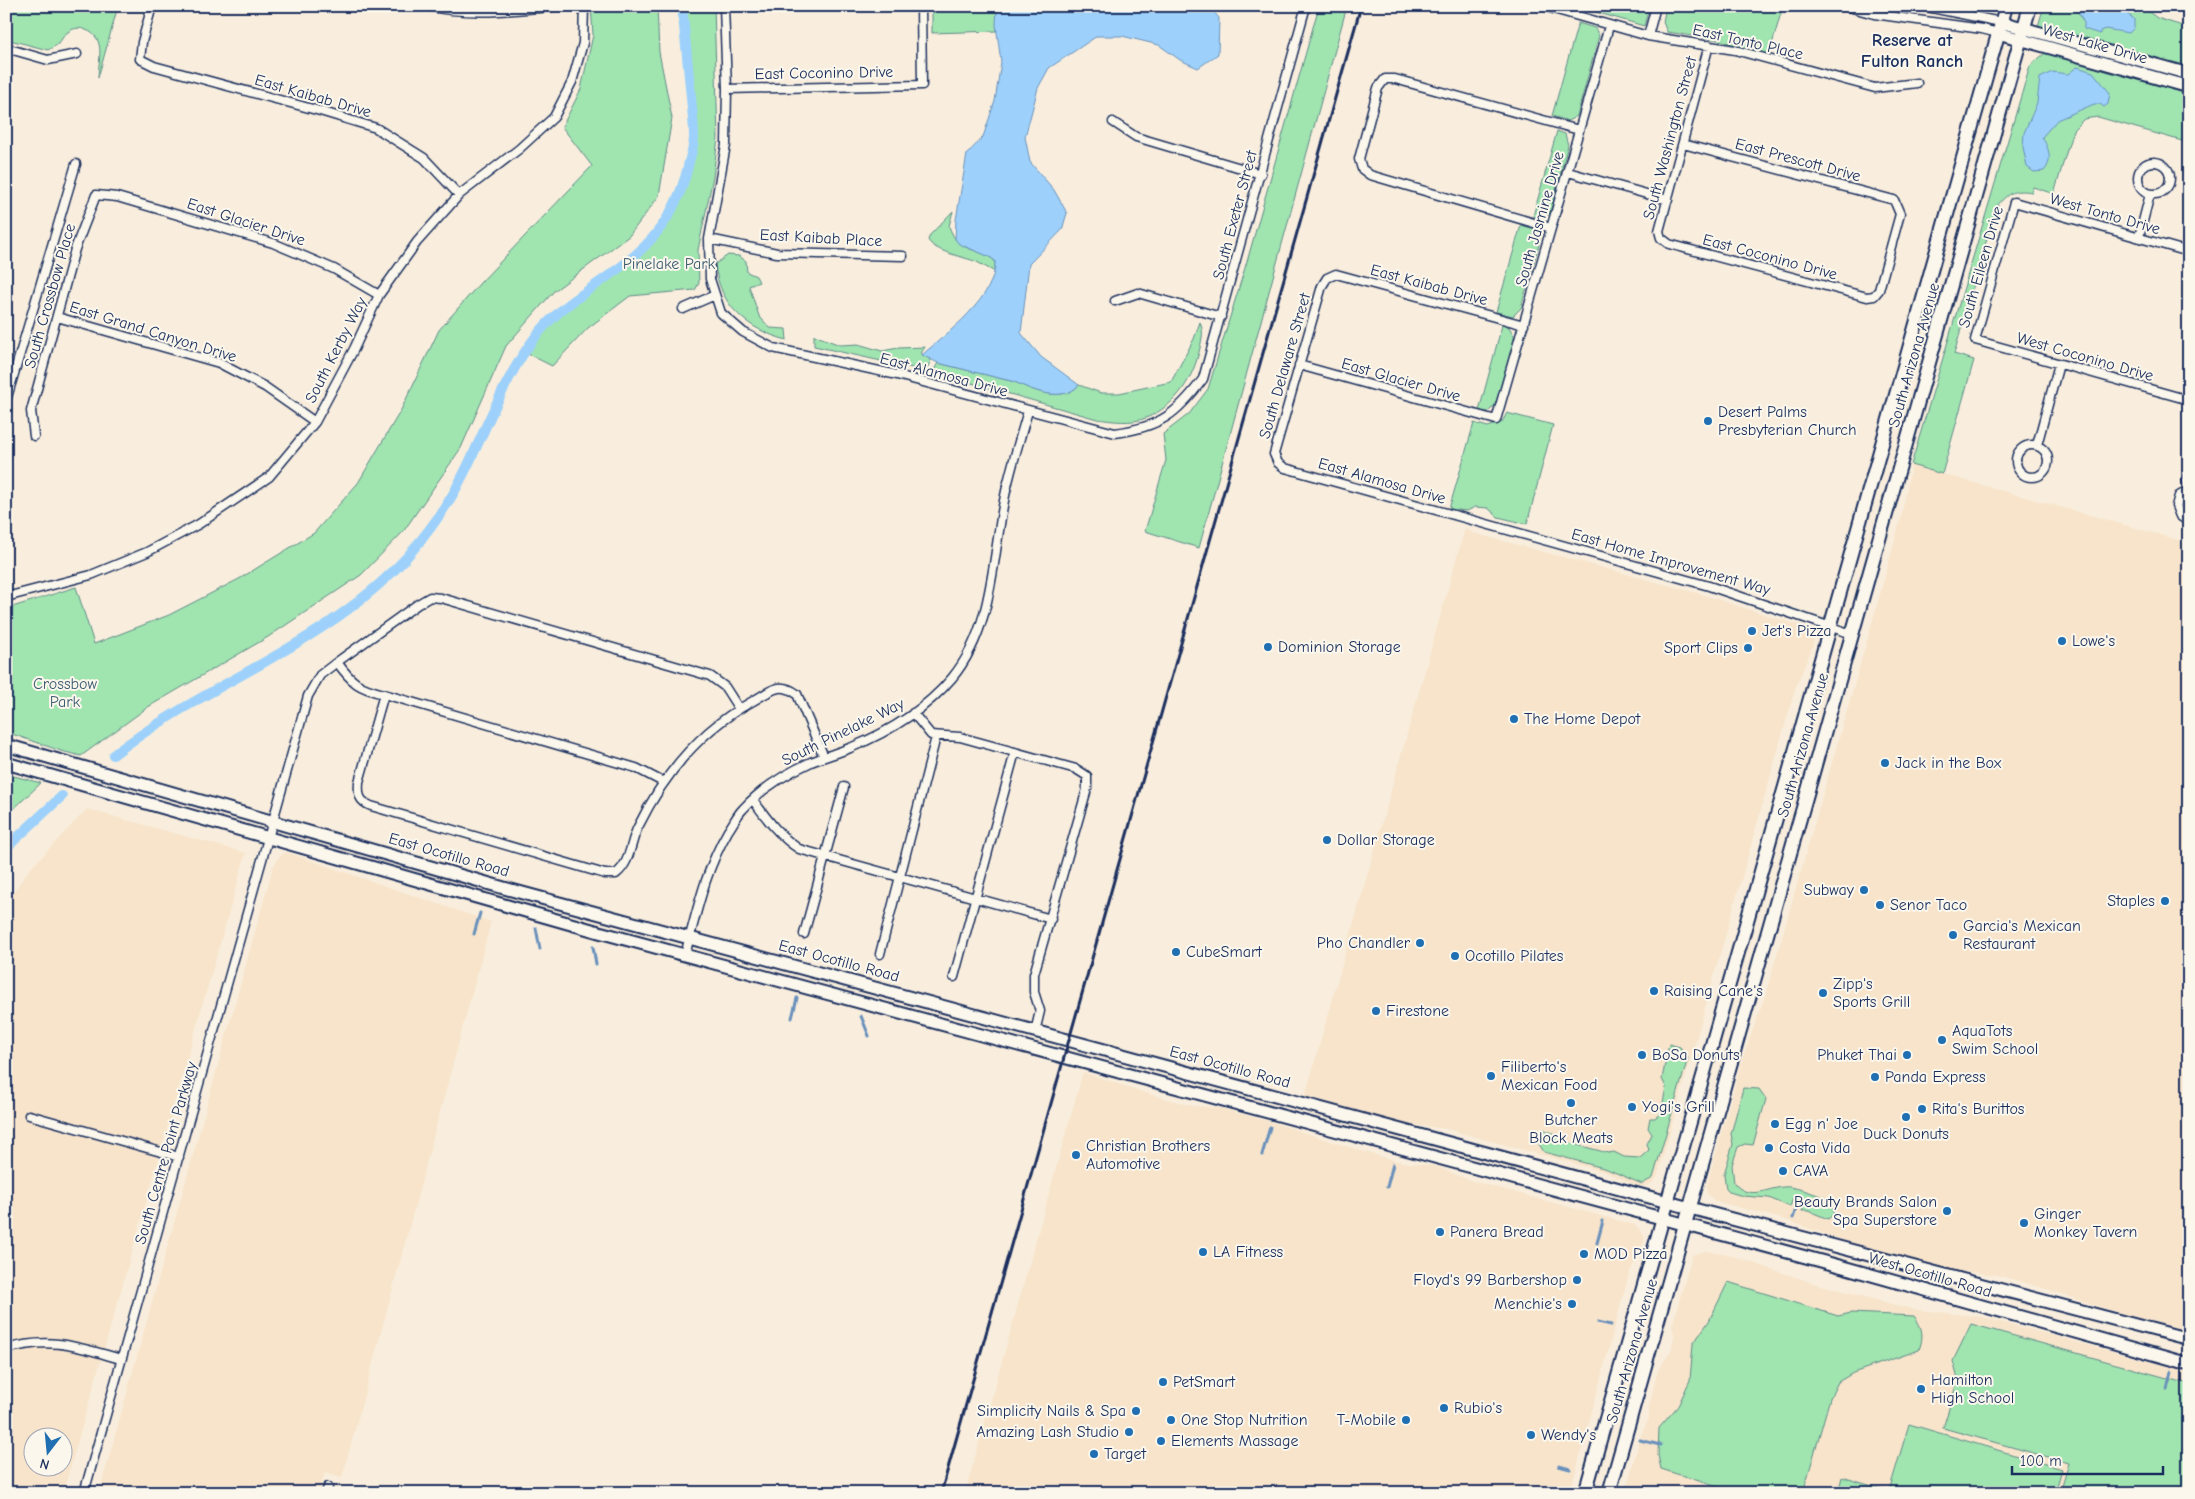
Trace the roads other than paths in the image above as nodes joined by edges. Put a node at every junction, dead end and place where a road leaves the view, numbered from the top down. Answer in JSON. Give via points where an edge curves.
{"nodes":[{"id":1,"x":152,"y":6,"type":"edge"},
{"id":2,"x":426,"y":6,"type":"edge"},
{"id":3,"x":561,"y":6,"type":"edge"},
{"id":4,"x":584,"y":6,"type":"edge"},
{"id":5,"x":724,"y":6,"type":"edge"},
{"id":6,"x":921,"y":6,"type":"edge"},
{"id":7,"x":1306,"y":6,"type":"edge"},
{"id":8,"x":1544,"y":6,"type":"edge"},
{"id":9,"x":1656,"y":6,"type":"edge"},
{"id":10,"x":1845,"y":6,"type":"edge"},
{"id":11,"x":1922,"y":6,"type":"edge"},
{"id":12,"x":2006,"y":6,"type":"edge"},
{"id":13,"x":2030,"y":6,"type":"edge"},
{"id":14,"x":1609,"y":26,"type":"junction"},
{"id":15,"x":2000,"y":27,"type":"junction"},
{"id":16,"x":2022,"y":34,"type":"junction"},
{"id":17,"x":1648,"y":36,"type":"junction"},
{"id":18,"x":1709,"y":45,"type":"junction"},
{"id":19,"x":6,"y":48,"type":"edge"},
{"id":20,"x":77,"y":54,"type":"dead end"},
{"id":21,"x":2189,"y":74,"type":"edge"},
{"id":22,"x":1917,"y":83,"type":"dead end"},
{"id":23,"x":2189,"y":87,"type":"edge"},
{"id":24,"x":727,"y":89,"type":"junction"},
{"id":25,"x":1113,"y":122,"type":"dead end"},
{"id":26,"x":1579,"y":130,"type":"junction"},
{"id":27,"x":1683,"y":144,"type":"junction"},
{"id":28,"x":76,"y":164,"type":"dead end"},
{"id":29,"x":1568,"y":172,"type":"junction"},
{"id":30,"x":1261,"y":174,"type":"junction"},
{"id":31,"x":2150,"y":194,"type":"junction"},
{"id":32,"x":96,"y":195,"type":"joint"},
{"id":33,"x":459,"y":195,"type":"junction"},
{"id":34,"x":1668,"y":200,"type":"junction"},
{"id":35,"x":2014,"y":202,"type":"joint"},
{"id":36,"x":1551,"y":228,"type":"junction"},
{"id":37,"x":2139,"y":237,"type":"junction"},
{"id":38,"x":1661,"y":238,"type":"joint"},
{"id":39,"x":709,"y":239,"type":"junction"},
{"id":40,"x":2189,"y":252,"type":"edge"},
{"id":41,"x":903,"y":256,"type":"dead end"},
{"id":42,"x":1327,"y":278,"type":"joint"},
{"id":43,"x":380,"y":295,"type":"junction"},
{"id":44,"x":715,"y":295,"type":"junction"},
{"id":45,"x":1874,"y":296,"type":"joint"},
{"id":46,"x":1115,"y":300,"type":"dead end"},
{"id":47,"x":683,"y":309,"type":"dead end"},
{"id":48,"x":57,"y":317,"type":"junction"},
{"id":49,"x":1221,"y":317,"type":"junction"},
{"id":50,"x":1524,"y":325,"type":"junction"},
{"id":51,"x":1975,"y":340,"type":"joint"},
{"id":52,"x":2059,"y":364,"type":"junction"},
{"id":53,"x":1299,"y":365,"type":"junction"},
{"id":54,"x":2189,"y":400,"type":"edge"},
{"id":55,"x":6,"y":402,"type":"edge"},
{"id":56,"x":1028,"y":411,"type":"junction"},
{"id":57,"x":1167,"y":417,"type":"joint"},
{"id":58,"x":1496,"y":420,"type":"joint"},
{"id":59,"x":315,"y":422,"type":"junction"},
{"id":60,"x":34,"y":436,"type":"dead end"},
{"id":61,"x":2038,"y":446,"type":"junction"},
{"id":62,"x":1278,"y":463,"type":"joint"},
{"id":63,"x":2189,"y":475,"type":"edge"},
{"id":64,"x":2189,"y":490,"type":"edge"},
{"id":65,"x":2189,"y":522,"type":"edge"},
{"id":66,"x":1481,"y":523,"type":"joint"},
{"id":67,"x":6,"y":597,"type":"edge"},
{"id":68,"x":1829,"y":626,"type":"junction"},
{"id":69,"x":1852,"y":634,"type":"junction"},
{"id":70,"x":337,"y":662,"type":"junction"},
{"id":71,"x":384,"y":694,"type":"junction"},
{"id":72,"x":739,"y":709,"type":"junction"},
{"id":73,"x":913,"y":713,"type":"junction"},
{"id":74,"x":936,"y":736,"type":"junction"},
{"id":75,"x":6,"y":745,"type":"edge"},
{"id":76,"x":1015,"y":752,"type":"junction"},
{"id":77,"x":824,"y":758,"type":"junction"},
{"id":78,"x":6,"y":764,"type":"edge"},
{"id":79,"x":663,"y":782,"type":"junction"},
{"id":80,"x":844,"y":786,"type":"dead end"},
{"id":81,"x":753,"y":800,"type":"junction"},
{"id":82,"x":274,"y":820,"type":"junction"},
{"id":83,"x":269,"y":838,"type":"junction"},
{"id":84,"x":825,"y":857,"type":"junction"},
{"id":85,"x":900,"y":877,"type":"junction"},
{"id":86,"x":975,"y":897,"type":"junction"},
{"id":87,"x":1051,"y":919,"type":"junction"},
{"id":88,"x":804,"y":934,"type":"dead end"},
{"id":89,"x":690,"y":937,"type":"junction"},
{"id":90,"x":880,"y":954,"type":"dead end"},
{"id":91,"x":685,"y":955,"type":"junction"},
{"id":92,"x":954,"y":977,"type":"dead end"},
{"id":93,"x":1036,"y":1032,"type":"junction"},
{"id":94,"x":29,"y":1115,"type":"dead end"},
{"id":95,"x":1426,"y":1137,"type":"junction"},
{"id":96,"x":1421,"y":1155,"type":"junction"},
{"id":97,"x":179,"y":1157,"type":"junction"},
{"id":98,"x":1666,"y":1202,"type":"junction"},
{"id":99,"x":1690,"y":1208,"type":"junction"},
{"id":100,"x":1661,"y":1219,"type":"junction"},
{"id":101,"x":1685,"y":1225,"type":"junction"},
{"id":102,"x":2189,"y":1340,"type":"edge"},
{"id":103,"x":6,"y":1348,"type":"edge"},
{"id":104,"x":121,"y":1359,"type":"junction"},
{"id":105,"x":2189,"y":1364,"type":"edge"},
{"id":106,"x":84,"y":1493,"type":"edge"},
{"id":107,"x":1585,"y":1493,"type":"edge"},
{"id":108,"x":1609,"y":1493,"type":"edge"}],
"edges":[{"from":1,"to":33,"type":"street","name":"East Kaibab Drive","via":[[140,60],[376,128],[424,158]]},
{"from":2,"to":3,"type":"street","via":[[452,12],[480,13]]},
{"from":4,"to":33,"type":"street","name":"South Kerby Way","via":[[583,43],[572,82],[554,117],[519,149]]},
{"from":5,"to":24,"type":"street"},
{"from":6,"to":24,"type":"street","name":"East Coconino Drive","via":[[922,85]]},
{"from":7,"to":30,"type":"street","name":"South Exeter Street"},
{"from":8,"to":14,"type":"street","name":"East Tonto Place"},
{"from":9,"to":17,"type":"street"},
{"from":10,"to":15,"type":"street","name":"West Lake Drive","via":[[1874,14],[1982,29]]},
{"from":11,"to":15,"type":"street","name":"West Lake Drive"},
{"from":12,"to":15,"type":"main road","name":"South Arizona Avenue"},
{"from":13,"to":16,"type":"main road","name":"South Arizona Avenue"},
{"from":14,"to":17,"type":"street","name":"East Tonto Place"},
{"from":14,"to":26,"type":"street","name":"South Jasmine Drive"},
{"from":15,"to":16,"type":"main road","name":"West Lake Drive"},
{"from":15,"to":68,"type":"main road","name":"South Arizona Avenue"},
{"from":16,"to":21,"type":"main road","name":"West Lake Drive"},
{"from":16,"to":23,"type":"main road","name":"West Lake Drive"},
{"from":16,"to":69,"type":"main road","name":"South Arizona Avenue"},
{"from":17,"to":18,"type":"street","name":"East Tonto Place"},
{"from":18,"to":22,"type":"street","name":"East Tonto Place","via":[[1875,88]]},
{"from":18,"to":27,"type":"street","name":"South Washington Street"},
{"from":19,"to":20,"type":"street","via":[[48,60]]},
{"from":24,"to":39,"type":"street","via":[[726,145]]},
{"from":25,"to":30,"type":"street","via":[[1136,138]]},
{"from":26,"to":29,"type":"street","name":"South Jasmine Drive"},
{"from":26,"to":36,"type":"street","via":[[1395,79],[1384,80],[1378,88],[1359,159],[1362,169],[1370,175]]},
{"from":27,"to":34,"type":"street","name":"South Washington Street"},
{"from":27,"to":45,"type":"street","name":"East Prescott Drive","via":[[1894,200],[1900,210],[1879,290]]},
{"from":28,"to":55,"type":"street"},
{"from":29,"to":34,"type":"street"},
{"from":29,"to":36,"type":"street","name":"South Jasmine Drive"},
{"from":30,"to":49,"type":"street","name":"South Exeter Street"},
{"from":31,"to":31,"type":"street","via":[[2164,191],[2170,183],[2169,172],[2156,163],[2146,165],[2139,173],[2139,184]]},
{"from":31,"to":37,"type":"street"},
{"from":32,"to":43,"type":"street","name":"East Glacier Drive","via":[[117,197],[272,243],[334,269]]},
{"from":32,"to":48,"type":"street","name":"South Crossbow Place","via":[[75,249]]},
{"from":33,"to":43,"type":"street","name":"South Kerby Way","via":[[417,242]]},
{"from":34,"to":38,"type":"street","name":"South Washington Street","via":[[1659,231]]},
{"from":35,"to":37,"type":"street","name":"West Tonto Drive"},
{"from":35,"to":51,"type":"street","name":"South Eileen Drive"},
{"from":36,"to":50,"type":"street","name":"South Jasmine Drive"},
{"from":37,"to":40,"type":"street","name":"West Tonto Drive"},
{"from":38,"to":45,"type":"street","name":"East Coconino Drive","via":[[1669,244],[1867,297]]},
{"from":39,"to":41,"type":"street","name":"East Kaibab Place","via":[[777,253]]},
{"from":39,"to":44,"type":"street","via":[[710,279]]},
{"from":42,"to":50,"type":"street","name":"East Kaibab Drive","via":[[1336,274]]},
{"from":42,"to":53,"type":"street","name":"South Delaware Street"},
{"from":43,"to":59,"type":"street","name":"South Kerby Way"},
{"from":44,"to":47,"type":"street"},
{"from":44,"to":56,"type":"street","name":"East Alamosa Drive","via":[[721,313],[743,332],[774,348],[893,374]]},
{"from":46,"to":49,"type":"street","via":[[1138,294]]},
{"from":48,"to":59,"type":"street","name":"East Grand Canyon Drive","via":[[219,363],[265,387]]},
{"from":48,"to":60,"type":"street","name":"South Crossbow Place","via":[[31,411]]},
{"from":49,"to":57,"type":"street","name":"South Exeter Street","via":[[1203,379],[1186,402]]},
{"from":50,"to":58,"type":"street","name":"South Jasmine Drive"},
{"from":51,"to":52,"type":"street","name":"West Coconino Drive"},
{"from":52,"to":54,"type":"street","name":"West Coconino Drive"},
{"from":52,"to":61,"type":"street"},
{"from":53,"to":58,"type":"street","name":"East Glacier Drive"},
{"from":53,"to":62,"type":"street","name":"South Delaware Street","via":[[1274,454]]},
{"from":56,"to":57,"type":"street","name":"East Alamosa Drive","via":[[1115,433],[1139,430]]},
{"from":56,"to":73,"type":"street","name":"South Pinelake Way","via":[[1006,491],[990,590],[982,619],[969,652],[953,677],[928,704]]},
{"from":59,"to":67,"type":"street","name":"South Kerby Way","via":[[269,477],[180,535],[91,576]]},
{"from":61,"to":61,"type":"street","via":[[2027,446],[2017,456],[2017,466],[2028,476],[2038,476],[2048,465],[2048,455]]},
{"from":62,"to":66,"type":"street","name":"East Alamosa Drive","via":[[1285,468]]},
{"from":63,"to":64,"type":"street"},
{"from":64,"to":65,"type":"street","via":[[2179,496],[2176,506],[2180,516]]},
{"from":66,"to":68,"type":"street","name":"East Home Improvement Way","via":[[1709,586]]},
{"from":68,"to":69,"type":"street","name":"East Home Improvement Way"},
{"from":68,"to":98,"type":"main road","name":"South Arizona Avenue"},
{"from":69,"to":99,"type":"main road","name":"South Arizona Avenue"},
{"from":70,"to":71,"type":"street","via":[[362,688]]},
{"from":70,"to":72,"type":"street","name":"South Centre Point Parkway","via":[[418,604],[430,597],[441,598],[710,676],[726,687]]},
{"from":70,"to":82,"type":"street","name":"South Centre Point Parkway","via":[[320,675],[308,696]]},
{"from":71,"to":79,"type":"street","via":[[636,768]]},
{"from":71,"to":79,"type":"street","via":[[359,782],[358,795],[362,802],[371,806],[605,874],[616,874],[623,868],[637,829]]},
{"from":72,"to":77,"type":"street","via":[[782,686],[789,688],[798,694]]},
{"from":72,"to":79,"type":"street","via":[[683,756]]},
{"from":73,"to":74,"type":"street","via":[[928,734]]},
{"from":73,"to":77,"type":"street","name":"South Pinelake Way","via":[[897,725]]},
{"from":74,"to":76,"type":"street","via":[[954,736]]},
{"from":74,"to":85,"type":"street"},
{"from":75,"to":82,"type":"main road","name":"East Ocotillo Road"},
{"from":76,"to":86,"type":"street"},
{"from":76,"to":87,"type":"street","via":[[1082,771],[1088,780]]},
{"from":77,"to":81,"type":"street","name":"South Pinelake Way","via":[[781,778]]},
{"from":78,"to":83,"type":"main road","name":"East Ocotillo Road"},
{"from":80,"to":84,"type":"street"},
{"from":81,"to":84,"type":"street","via":[[786,840]]},
{"from":81,"to":89,"type":"street","name":"South Pinelake Way","via":[[742,810],[713,859]]},
{"from":82,"to":83,"type":"street","name":"South Centre Point Parkway"},
{"from":82,"to":89,"type":"main road","name":"East Ocotillo Road","via":[[504,888]]},
{"from":83,"to":91,"type":"main road","name":"East Ocotillo Road"},
{"from":83,"to":97,"type":"street","name":"South Centre Point Parkway"},
{"from":84,"to":85,"type":"street"},
{"from":84,"to":88,"type":"street"},
{"from":85,"to":86,"type":"street"},
{"from":85,"to":90,"type":"street"},
{"from":86,"to":87,"type":"street"},
{"from":86,"to":92,"type":"street"},
{"from":87,"to":93,"type":"street","via":[[1033,982],[1040,1011]]},
{"from":89,"to":91,"type":"street","name":"South Pinelake Way"},
{"from":89,"to":93,"type":"main road","name":"East Ocotillo Road"},
{"from":91,"to":96,"type":"main road","name":"East Ocotillo Road"},
{"from":93,"to":95,"type":"main road","name":"East Ocotillo Road"},
{"from":94,"to":97,"type":"street"},
{"from":95,"to":96,"type":"main road"},
{"from":95,"to":98,"type":"main road","name":"East Ocotillo Road"},
{"from":96,"to":100,"type":"main road","name":"East Ocotillo Road"},
{"from":97,"to":104,"type":"street","name":"South Centre Point Parkway"},
{"from":98,"to":99,"type":"main road","name":"West Ocotillo Road"},
{"from":98,"to":100,"type":"main road","name":"South Arizona Avenue"},
{"from":99,"to":101,"type":"main road","name":"South Arizona Avenue"},
{"from":99,"to":102,"type":"main road","name":"West Ocotillo Road"},
{"from":100,"to":101,"type":"main road","name":"West Ocotillo Road"},
{"from":100,"to":107,"type":"main road","name":"South Arizona Avenue"},
{"from":101,"to":105,"type":"main road","name":"West Ocotillo Road"},
{"from":101,"to":108,"type":"main road","name":"South Arizona Avenue"},
{"from":103,"to":104,"type":"street","via":[[45,1342]]},
{"from":104,"to":106,"type":"street","name":"South Centre Point Parkway"}]}
